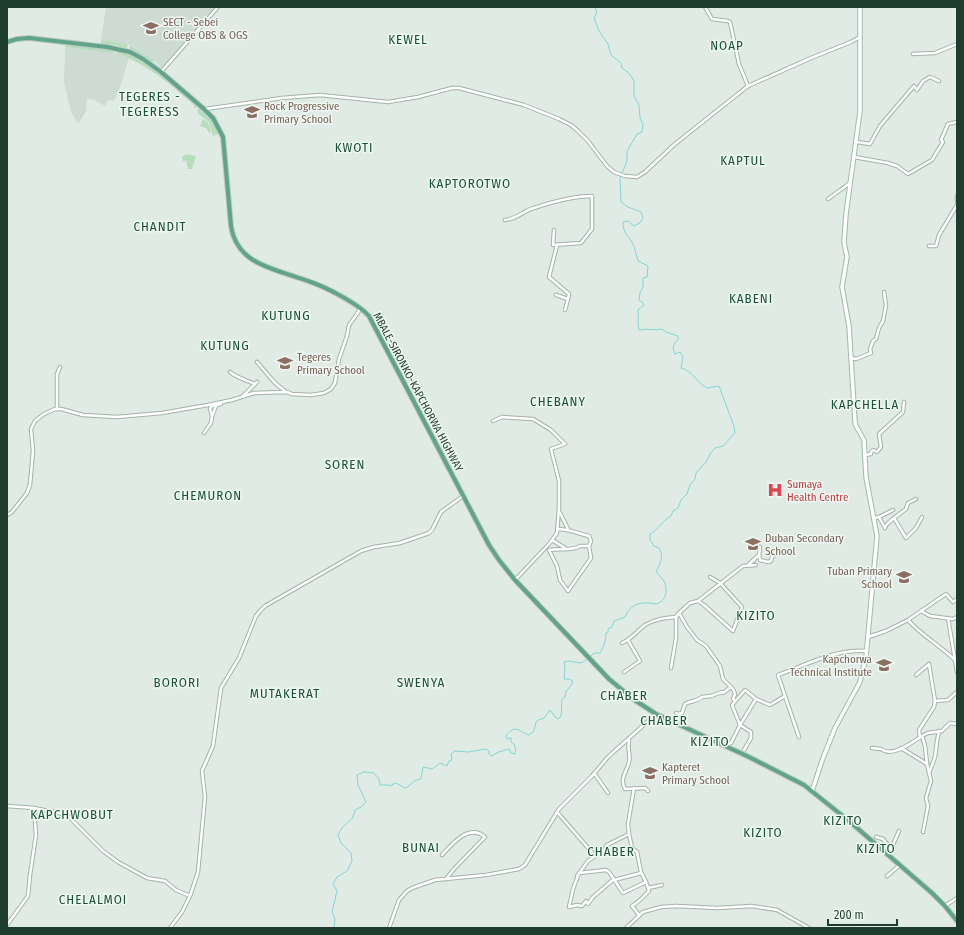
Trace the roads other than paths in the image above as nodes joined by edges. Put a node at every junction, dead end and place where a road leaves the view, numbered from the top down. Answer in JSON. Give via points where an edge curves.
{"nodes":[{"id":1,"x":218,"y":7,"type":"edge"},
{"id":2,"x":706,"y":7,"type":"edge"},
{"id":3,"x":860,"y":7,"type":"edge"},
{"id":4,"x":860,"y":37,"type":"junction"},
{"id":5,"x":7,"y":42,"type":"edge"},
{"id":6,"x":957,"y":44,"type":"edge"},
{"id":7,"x":913,"y":54,"type":"dead end"},
{"id":8,"x":161,"y":72,"type":"junction"},
{"id":9,"x":939,"y":81,"type":"dead end"},
{"id":10,"x":748,"y":86,"type":"junction"},
{"id":11,"x":204,"y":109,"type":"junction"},
{"id":12,"x":957,"y":122,"type":"edge"},
{"id":13,"x":857,"y":142,"type":"junction"},
{"id":14,"x":854,"y":157,"type":"junction"},
{"id":15,"x":850,"y":183,"type":"junction"},
{"id":16,"x":957,"y":196,"type":"edge"},
{"id":17,"x":828,"y":199,"type":"dead end"},
{"id":18,"x":957,"y":202,"type":"edge"},
{"id":19,"x":957,"y":205,"type":"edge"},
{"id":20,"x":505,"y":220,"type":"dead end"},
{"id":21,"x":554,"y":230,"type":"dead end"},
{"id":22,"x":557,"y":245,"type":"junction"},
{"id":23,"x":929,"y":246,"type":"dead end"},
{"id":24,"x":884,"y":292,"type":"dead end"},
{"id":25,"x":556,"y":295,"type":"dead end"},
{"id":26,"x":568,"y":299,"type":"junction"},
{"id":27,"x":360,"y":308,"type":"junction"},
{"id":28,"x":565,"y":310,"type":"dead end"},
{"id":29,"x":852,"y":358,"type":"junction"},
{"id":30,"x":257,"y":362,"type":"dead end"},
{"id":31,"x":60,"y":367,"type":"dead end"},
{"id":32,"x":230,"y":372,"type":"dead end"},
{"id":33,"x":287,"y":392,"type":"junction"},
{"id":34,"x":243,"y":397,"type":"junction"},
{"id":35,"x":904,"y":402,"type":"dead end"},
{"id":36,"x":216,"y":405,"type":"junction"},
{"id":37,"x":212,"y":406,"type":"junction"},
{"id":38,"x":195,"y":407,"type":"junction"},
{"id":39,"x":57,"y":409,"type":"junction"},
{"id":40,"x":212,"y":416,"type":"junction"},
{"id":41,"x":493,"y":421,"type":"dead end"},
{"id":42,"x":204,"y":433,"type":"dead end"},
{"id":43,"x":865,"y":455,"type":"junction"},
{"id":44,"x":463,"y":496,"type":"junction"},
{"id":45,"x":916,"y":499,"type":"dead end"},
{"id":46,"x":559,"y":510,"type":"junction"},
{"id":47,"x":893,"y":510,"type":"dead end"},
{"id":48,"x":7,"y":515,"type":"edge"},
{"id":49,"x":879,"y":517,"type":"junction"},
{"id":50,"x":922,"y":517,"type":"dead end"},
{"id":51,"x":874,"y":518,"type":"junction"},
{"id":52,"x":894,"y":518,"type":"junction"},
{"id":53,"x":557,"y":529,"type":"junction"},
{"id":54,"x":568,"y":529,"type":"junction"},
{"id":55,"x":552,"y":540,"type":"junction"},
{"id":56,"x":589,"y":546,"type":"junction"},
{"id":57,"x":760,"y":547,"type":"dead end"},
{"id":58,"x":565,"y":548,"type":"junction"},
{"id":59,"x":777,"y":553,"type":"dead end"},
{"id":60,"x":759,"y":555,"type":"junction"},
{"id":61,"x":756,"y":565,"type":"dead end"},
{"id":62,"x":748,"y":566,"type":"junction"},
{"id":63,"x":710,"y":577,"type":"dead end"},
{"id":64,"x":515,"y":580,"type":"junction"},
{"id":65,"x":720,"y":582,"type":"junction"},
{"id":66,"x":957,"y":599,"type":"edge"},
{"id":67,"x":697,"y":601,"type":"junction"},
{"id":68,"x":921,"y":611,"type":"junction"},
{"id":69,"x":679,"y":613,"type":"junction"},
{"id":70,"x":676,"y":617,"type":"junction"},
{"id":71,"x":957,"y":617,"type":"edge"},
{"id":72,"x":948,"y":618,"type":"junction"},
{"id":73,"x":908,"y":620,"type":"junction"},
{"id":74,"x":868,"y":637,"type":"junction"},
{"id":75,"x":628,"y":640,"type":"junction"},
{"id":76,"x":622,"y":643,"type":"dead end"},
{"id":77,"x":867,"y":651,"type":"junction"},
{"id":78,"x":956,"y":661,"type":"junction"},
{"id":79,"x":671,"y":668,"type":"dead end"},
{"id":80,"x":624,"y":672,"type":"dead end"},
{"id":81,"x":957,"y":672,"type":"edge"},
{"id":82,"x":916,"y":675,"type":"dead end"},
{"id":83,"x":731,"y":687,"type":"junction"},
{"id":84,"x":957,"y":692,"type":"edge"},
{"id":85,"x":785,"y":696,"type":"junction"},
{"id":86,"x":756,"y":699,"type":"junction"},
{"id":87,"x":735,"y":701,"type":"junction"},
{"id":88,"x":935,"y":701,"type":"junction"},
{"id":89,"x":676,"y":713,"type":"dead end"},
{"id":90,"x":656,"y":714,"type":"junction"},
{"id":91,"x":740,"y":724,"type":"junction"},
{"id":92,"x":957,"y":724,"type":"edge"},
{"id":93,"x":939,"y":731,"type":"junction"},
{"id":94,"x":799,"y":737,"type":"dead end"},
{"id":95,"x":921,"y":737,"type":"junction"},
{"id":96,"x":629,"y":739,"type":"junction"},
{"id":97,"x":725,"y":746,"type":"junction"},
{"id":98,"x":872,"y":748,"type":"dead end"},
{"id":99,"x":902,"y":748,"type":"junction"},
{"id":100,"x":744,"y":750,"type":"dead end"},
{"id":101,"x":927,"y":764,"type":"junction"},
{"id":102,"x":594,"y":773,"type":"junction"},
{"id":103,"x":928,"y":774,"type":"junction"},
{"id":104,"x":634,"y":788,"type":"junction"},
{"id":105,"x":648,"y":791,"type":"dead end"},
{"id":106,"x":812,"y":791,"type":"junction"},
{"id":107,"x":608,"y":793,"type":"dead end"},
{"id":108,"x":7,"y":806,"type":"edge"},
{"id":109,"x":34,"y":808,"type":"junction"},
{"id":110,"x":557,"y":812,"type":"junction"},
{"id":111,"x":899,"y":831,"type":"dead end"},
{"id":112,"x":923,"y":832,"type":"dead end"},
{"id":113,"x":628,"y":834,"type":"junction"},
{"id":114,"x":876,"y":837,"type":"dead end"},
{"id":115,"x":442,"y":855,"type":"dead end"},
{"id":116,"x":595,"y":856,"type":"junction"},
{"id":117,"x":900,"y":865,"type":"junction"},
{"id":118,"x":580,"y":873,"type":"junction"},
{"id":119,"x":642,"y":873,"type":"junction"},
{"id":120,"x":577,"y":876,"type":"dead end"},
{"id":121,"x":887,"y":876,"type":"dead end"},
{"id":122,"x":614,"y":879,"type":"junction"},
{"id":123,"x":446,"y":880,"type":"junction"},
{"id":124,"x":646,"y":882,"type":"junction"},
{"id":125,"x":662,"y":885,"type":"dead end"},
{"id":126,"x":648,"y":888,"type":"junction"},
{"id":127,"x":190,"y":896,"type":"junction"},
{"id":128,"x":957,"y":898,"type":"edge"},
{"id":129,"x":945,"y":906,"type":"junction"},
{"id":130,"x":639,"y":915,"type":"junction"},
{"id":131,"x":957,"y":921,"type":"edge"},
{"id":132,"x":7,"y":926,"type":"edge"},
{"id":133,"x":170,"y":928,"type":"edge"},
{"id":134,"x":389,"y":928,"type":"edge"},
{"id":135,"x":626,"y":928,"type":"edge"},
{"id":136,"x":809,"y":928,"type":"edge"}],
"edges":[{"from":1,"to":8,"type":"street"},
{"from":2,"to":10,"type":"street","via":[[712,19],[730,22],[739,64]]},
{"from":3,"to":4,"type":"street"},
{"from":4,"to":10,"type":"street"},
{"from":4,"to":13,"type":"street","via":[[861,101]]},
{"from":5,"to":8,"type":"main road","name":"MBALE-SIRONKO-KAPCHORWA HIGHWAY","via":[[29,38],[119,48],[143,59]]},
{"from":6,"to":7,"type":"street","via":[[935,53]]},
{"from":8,"to":11,"type":"main road","name":"MBALE-SIRONKO-KAPCHORWA HIGHWAY"},
{"from":9,"to":13,"type":"street","via":[[930,76],[922,81],[917,90],[914,86],[880,126],[870,144]]},
{"from":10,"to":11,"type":"street","via":[[637,177],[616,174],[571,125],[524,105],[459,88],[388,102],[320,95]]},
{"from":11,"to":27,"type":"main road","name":"MBALE-SIRONKO-KAPCHORWA HIGHWAY","via":[[214,118],[223,137],[232,233],[239,247],[258,263],[318,285]]},
{"from":12,"to":14,"type":"street","via":[[948,124],[941,140],[943,142],[932,160],[908,174],[888,163]]},
{"from":13,"to":14,"type":"street"},
{"from":14,"to":15,"type":"street"},
{"from":15,"to":17,"type":"street"},
{"from":15,"to":29,"type":"street","via":[[844,235],[847,257],[842,287]]},
{"from":16,"to":18,"type":"street"},
{"from":19,"to":23,"type":"street","via":[[939,235],[936,246]]},
{"from":20,"to":22,"type":"street","via":[[513,220],[532,208],[573,197],[592,196],[592,229],[581,243]]},
{"from":21,"to":22,"type":"street","via":[[552,245]]},
{"from":22,"to":26,"type":"street","via":[[549,277],[569,294]]},
{"from":24,"to":29,"type":"street","via":[[886,306],[883,321],[870,349],[871,353]]},
{"from":25,"to":26,"type":"street"},
{"from":26,"to":28,"type":"street"},
{"from":27,"to":33,"type":"street","via":[[349,325],[332,389],[316,394]]},
{"from":27,"to":44,"type":"main road","name":"MBALE-SIRONKO-KAPCHORWA HIGHWAY","via":[[369,316]]},
{"from":29,"to":43,"type":"street","via":[[855,422],[864,440]]},
{"from":30,"to":33,"type":"street","via":[[275,383]]},
{"from":31,"to":39,"type":"street","via":[[57,374]]},
{"from":32,"to":34,"type":"street","via":[[236,378],[256,383]]},
{"from":33,"to":34,"type":"street","via":[[260,392]]},
{"from":34,"to":36,"type":"street"},
{"from":34,"to":38,"type":"street"},
{"from":35,"to":43,"type":"street","via":[[903,412],[879,434],[881,447],[877,452],[873,450],[871,454]]},
{"from":36,"to":37,"type":"street"},
{"from":36,"to":40,"type":"street"},
{"from":37,"to":38,"type":"street"},
{"from":37,"to":40,"type":"street"},
{"from":38,"to":39,"type":"street","via":[[117,417],[83,415]]},
{"from":39,"to":48,"type":"street","via":[[44,414],[33,426],[30,485],[27,493]]},
{"from":40,"to":42,"type":"street","via":[[211,423]]},
{"from":41,"to":46,"type":"street","via":[[502,416],[533,419],[551,430],[565,444],[551,449],[559,481]]},
{"from":43,"to":51,"type":"street","via":[[866,477]]},
{"from":44,"to":64,"type":"main road","name":"MBALE-SIRONKO-KAPCHORWA HIGHWAY","via":[[489,544]]},
{"from":44,"to":127,"type":"street","via":[[441,512],[429,533],[400,543],[361,551],[260,611],[239,658],[220,691],[213,746],[202,770],[205,796],[202,838],[198,872]]},
{"from":45,"to":52,"type":"street","via":[[908,503],[906,509]]},
{"from":46,"to":53,"type":"street"},
{"from":46,"to":54,"type":"street"},
{"from":47,"to":49,"type":"street"},
{"from":49,"to":51,"type":"street"},
{"from":49,"to":52,"type":"street","via":[[885,528]]},
{"from":50,"to":52,"type":"street","via":[[906,538]]},
{"from":51,"to":74,"type":"street","via":[[877,542]]},
{"from":53,"to":54,"type":"street"},
{"from":53,"to":55,"type":"street"},
{"from":54,"to":56,"type":"street","via":[[589,536]]},
{"from":55,"to":58,"type":"street"},
{"from":55,"to":64,"type":"street"},
{"from":56,"to":58,"type":"street","via":[[570,550]]},
{"from":56,"to":58,"type":"street","via":[[591,558],[568,591],[560,580],[549,550]]},
{"from":57,"to":60,"type":"street"},
{"from":59,"to":60,"type":"street","via":[[768,562],[760,560]]},
{"from":60,"to":62,"type":"street"},
{"from":61,"to":62,"type":"street"},
{"from":62,"to":65,"type":"street"},
{"from":63,"to":65,"type":"street"},
{"from":64,"to":90,"type":"main road","name":"MBALE-SIRONKO-KAPCHORWA HIGHWAY","via":[[609,679]]},
{"from":65,"to":67,"type":"street"},
{"from":65,"to":67,"type":"street","via":[[742,608],[733,631]]},
{"from":66,"to":68,"type":"street","via":[[953,602],[946,594]]},
{"from":67,"to":69,"type":"street","via":[[690,603]]},
{"from":68,"to":72,"type":"street","via":[[930,616]]},
{"from":68,"to":73,"type":"street"},
{"from":69,"to":70,"type":"street"},
{"from":69,"to":83,"type":"street","via":[[687,627],[720,666],[723,679]]},
{"from":70,"to":75,"type":"street","via":[[657,620]]},
{"from":70,"to":79,"type":"street","via":[[676,638]]},
{"from":71,"to":72,"type":"street"},
{"from":72,"to":78,"type":"street"},
{"from":73,"to":74,"type":"street"},
{"from":73,"to":78,"type":"street"},
{"from":74,"to":77,"type":"street"},
{"from":75,"to":76,"type":"street"},
{"from":75,"to":80,"type":"street","via":[[640,661]]},
{"from":77,"to":85,"type":"street","via":[[836,653],[778,675]]},
{"from":77,"to":106,"type":"street","via":[[864,672],[835,728]]},
{"from":78,"to":81,"type":"street"},
{"from":82,"to":88,"type":"street","via":[[929,664]]},
{"from":83,"to":87,"type":"street"},
{"from":83,"to":89,"type":"street","via":[[723,693],[702,696],[685,704],[682,714]]},
{"from":84,"to":88,"type":"street","via":[[948,700]]},
{"from":85,"to":86,"type":"street","via":[[770,705]]},
{"from":85,"to":94,"type":"street"},
{"from":86,"to":87,"type":"street","via":[[745,690]]},
{"from":86,"to":91,"type":"street"},
{"from":87,"to":91,"type":"street","via":[[732,705]]},
{"from":88,"to":95,"type":"street","via":[[934,707],[919,730]]},
{"from":90,"to":96,"type":"street"},
{"from":90,"to":97,"type":"main road","name":"MBALE-SIRONKO-KAPCHORWA HIGHWAY"},
{"from":91,"to":97,"type":"street","via":[[731,743]]},
{"from":91,"to":100,"type":"street","via":[[751,732],[751,738]]},
{"from":92,"to":93,"type":"street","via":[[950,723]]},
{"from":93,"to":95,"type":"street"},
{"from":93,"to":103,"type":"street","via":[[935,757]]},
{"from":95,"to":99,"type":"street"},
{"from":95,"to":101,"type":"street"},
{"from":96,"to":102,"type":"street"},
{"from":96,"to":104,"type":"street","via":[[630,760],[622,778],[625,788]]},
{"from":97,"to":106,"type":"main road","name":"MBALE-SIRONKO-KAPCHORWA HIGHWAY","via":[[794,779]]},
{"from":98,"to":99,"type":"street","via":[[890,752]]},
{"from":99,"to":101,"type":"street"},
{"from":101,"to":103,"type":"street"},
{"from":102,"to":107,"type":"street"},
{"from":102,"to":110,"type":"street"},
{"from":103,"to":112,"type":"street","via":[[928,806]]},
{"from":104,"to":105,"type":"street","via":[[645,788]]},
{"from":104,"to":113,"type":"street"},
{"from":106,"to":117,"type":"main road","name":"MBALE-SIRONKO-KAPCHORWA HIGHWAY"},
{"from":108,"to":109,"type":"street"},
{"from":109,"to":127,"type":"street","via":[[68,816],[114,859],[147,878],[165,881],[176,890]]},
{"from":109,"to":132,"type":"street","via":[[36,835],[28,896]]},
{"from":110,"to":116,"type":"street"},
{"from":110,"to":123,"type":"street","via":[[524,867]]},
{"from":111,"to":114,"type":"street","via":[[891,849],[883,839]]},
{"from":113,"to":116,"type":"street","via":[[607,845]]},
{"from":113,"to":119,"type":"street","via":[[632,848],[637,852]]},
{"from":115,"to":123,"type":"street","via":[[457,839],[466,834],[475,832],[485,837]]},
{"from":116,"to":118,"type":"street"},
{"from":117,"to":121,"type":"street"},
{"from":117,"to":129,"type":"main road","name":"MBALE-SIRONKO-KAPCHORWA HIGHWAY"},
{"from":118,"to":120,"type":"street"},
{"from":118,"to":122,"type":"street","via":[[606,870]]},
{"from":118,"to":122,"type":"street","via":[[573,888],[569,907],[582,906],[586,901],[588,904]]},
{"from":119,"to":122,"type":"street"},
{"from":119,"to":124,"type":"street"},
{"from":122,"to":124,"type":"street","via":[[624,892]]},
{"from":123,"to":134,"type":"street","via":[[431,881],[402,895]]},
{"from":124,"to":126,"type":"street"},
{"from":125,"to":126,"type":"street"},
{"from":126,"to":130,"type":"street","via":[[649,891],[642,900],[632,906]]},
{"from":127,"to":133,"type":"street"},
{"from":128,"to":129,"type":"street"},
{"from":129,"to":131,"type":"main road","name":"MBALE-SIRONKO-KAPCHORWA HIGHWAY"},
{"from":130,"to":135,"type":"street"},
{"from":130,"to":136,"type":"street","via":[[661,907],[752,906],[777,910]]}]}
